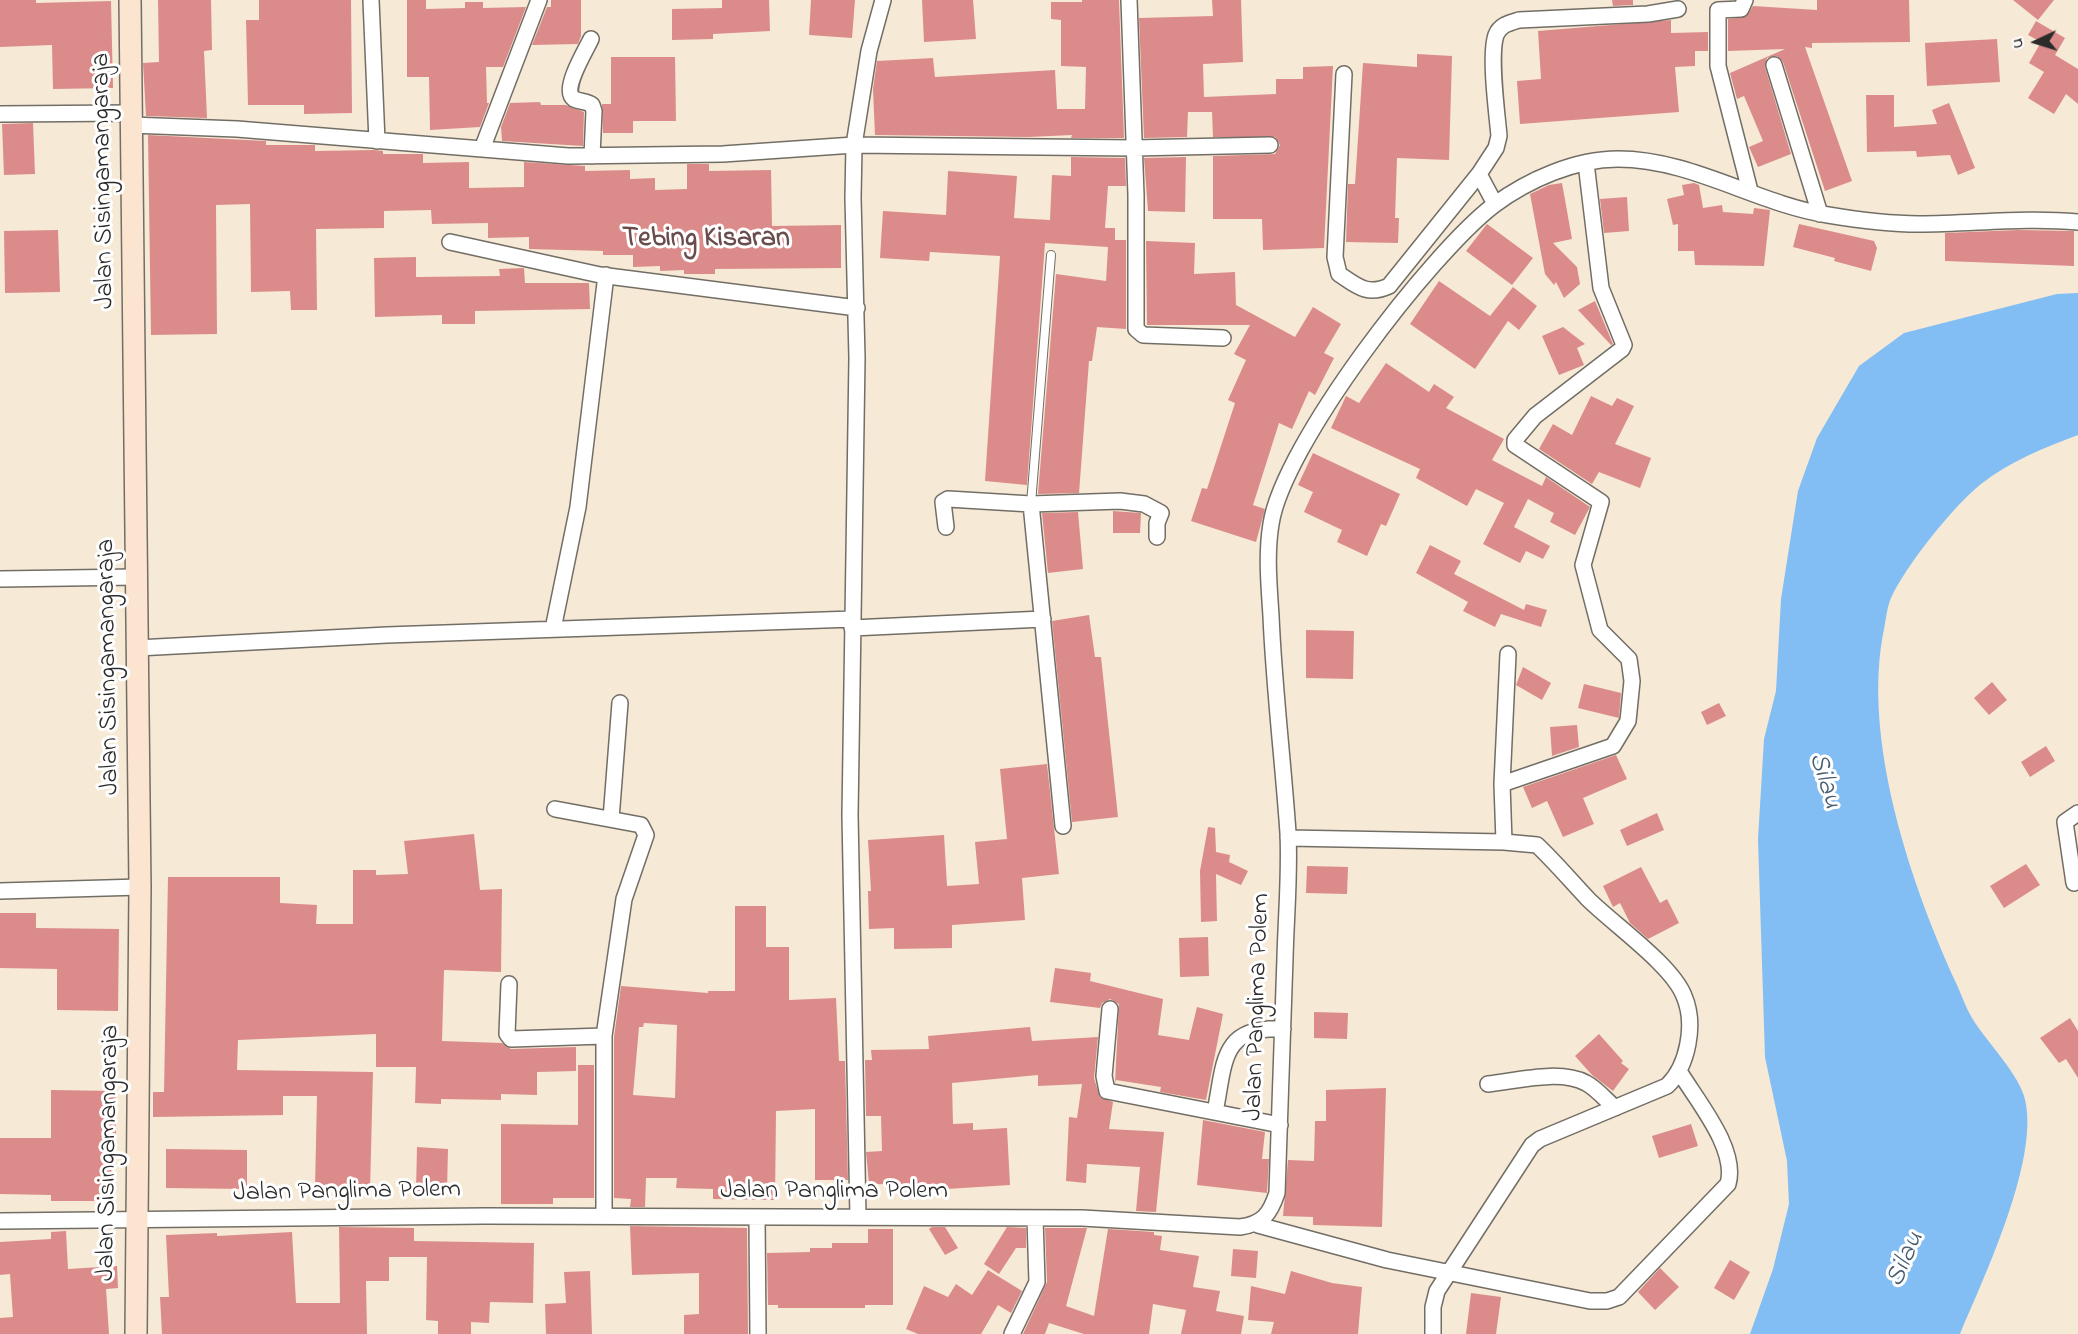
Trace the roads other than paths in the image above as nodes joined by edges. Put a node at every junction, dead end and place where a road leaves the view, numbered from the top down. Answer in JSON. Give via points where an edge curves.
{"nodes":[{"id":1,"x":130,"y":0,"type":"edge"},
{"id":2,"x":371,"y":0,"type":"edge"},
{"id":3,"x":539,"y":0,"type":"edge"},
{"id":4,"x":883,"y":0,"type":"edge"},
{"id":5,"x":1129,"y":0,"type":"edge"},
{"id":6,"x":1745,"y":0,"type":"edge"},
{"id":7,"x":1678,"y":9,"type":"dead end"},
{"id":8,"x":591,"y":39,"type":"dead end"},
{"id":9,"x":1774,"y":65,"type":"dead end"},
{"id":10,"x":1344,"y":74,"type":"dead end"},
{"id":11,"x":0,"y":114,"type":"edge"},
{"id":12,"x":131,"y":119,"type":"junction"},
{"id":13,"x":377,"y":141,"type":"junction"},
{"id":14,"x":1270,"y":144,"type":"dead end"},
{"id":15,"x":854,"y":145,"type":"junction"},
{"id":16,"x":1134,"y":148,"type":"junction"},
{"id":17,"x":482,"y":149,"type":"junction"},
{"id":18,"x":592,"y":156,"type":"junction"},
{"id":19,"x":1586,"y":163,"type":"junction"},
{"id":20,"x":1479,"y":174,"type":"junction"},
{"id":21,"x":1750,"y":191,"type":"junction"},
{"id":22,"x":1495,"y":204,"type":"junction"},
{"id":23,"x":1821,"y":214,"type":"junction"},
{"id":24,"x":2078,"y":222,"type":"edge"},
{"id":25,"x":450,"y":242,"type":"dead end"},
{"id":26,"x":1052,"y":255,"type":"dead end"},
{"id":27,"x":606,"y":275,"type":"junction"},
{"id":28,"x":857,"y":308,"type":"junction"},
{"id":29,"x":1223,"y":338,"type":"dead end"},
{"id":30,"x":1031,"y":504,"type":"junction"},
{"id":31,"x":946,"y":527,"type":"dead end"},
{"id":32,"x":1157,"y":537,"type":"dead end"},
{"id":33,"x":136,"y":577,"type":"junction"},
{"id":34,"x":0,"y":579,"type":"edge"},
{"id":35,"x":1043,"y":620,"type":"junction"},
{"id":36,"x":852,"y":624,"type":"junction"},
{"id":37,"x":553,"y":629,"type":"junction"},
{"id":38,"x":137,"y":648,"type":"junction"},
{"id":39,"x":1508,"y":654,"type":"dead end"},
{"id":40,"x":620,"y":703,"type":"dead end"},
{"id":41,"x":1502,"y":784,"type":"junction"},
{"id":42,"x":555,"y":809,"type":"dead end"},
{"id":43,"x":2078,"y":813,"type":"edge"},
{"id":44,"x":611,"y":819,"type":"junction"},
{"id":45,"x":1063,"y":826,"type":"dead end"},
{"id":46,"x":1288,"y":838,"type":"junction"},
{"id":47,"x":1504,"y":842,"type":"junction"},
{"id":48,"x":2074,"y":883,"type":"dead end"},
{"id":49,"x":140,"y":887,"type":"junction"},
{"id":50,"x":0,"y":891,"type":"edge"},
{"id":51,"x":509,"y":984,"type":"dead end"},
{"id":52,"x":1110,"y":1009,"type":"dead end"},
{"id":53,"x":1283,"y":1029,"type":"junction"},
{"id":54,"x":604,"y":1036,"type":"junction"},
{"id":55,"x":1679,"y":1071,"type":"junction"},
{"id":56,"x":1488,"y":1084,"type":"dead end"},
{"id":57,"x":1615,"y":1108,"type":"junction"},
{"id":58,"x":1215,"y":1112,"type":"junction"},
{"id":59,"x":1280,"y":1125,"type":"junction"},
{"id":60,"x":604,"y":1216,"type":"junction"},
{"id":61,"x":757,"y":1217,"type":"junction"},
{"id":62,"x":858,"y":1217,"type":"junction"},
{"id":63,"x":1035,"y":1218,"type":"junction"},
{"id":64,"x":135,"y":1219,"type":"junction"},
{"id":65,"x":0,"y":1221,"type":"edge"},
{"id":66,"x":1258,"y":1225,"type":"junction"},
{"id":67,"x":1450,"y":1272,"type":"junction"},
{"id":68,"x":136,"y":1334,"type":"edge"},
{"id":69,"x":758,"y":1334,"type":"edge"},
{"id":70,"x":1012,"y":1334,"type":"edge"},
{"id":71,"x":1433,"y":1334,"type":"edge"}],
"edges":[{"from":1,"to":12,"type":"street","name":"Jalan Sisingamangaraja"},
{"from":2,"to":13,"type":"street"},
{"from":3,"to":17,"type":"street"},
{"from":4,"to":15,"type":"street","via":[[868,51]]},
{"from":5,"to":16,"type":"street"},
{"from":6,"to":21,"type":"street","via":[[1741,9],[1718,10],[1718,66]]},
{"from":7,"to":20,"type":"street","via":[[1519,20],[1503,25],[1496,35],[1495,55],[1498,136],[1496,148]]},
{"from":8,"to":18,"type":"street","via":[[569,91],[576,100],[592,105]]},
{"from":9,"to":23,"type":"street"},
{"from":10,"to":20,"type":"street","via":[[1335,256],[1339,274],[1367,292],[1389,286]]},
{"from":11,"to":12,"type":"street"},
{"from":12,"to":13,"type":"street"},
{"from":12,"to":33,"type":"street","name":"Jalan Sisingamangaraja"},
{"from":13,"to":17,"type":"street"},
{"from":14,"to":16,"type":"street"},
{"from":15,"to":16,"type":"street"},
{"from":15,"to":18,"type":"street","via":[[723,154]]},
{"from":15,"to":28,"type":"street"},
{"from":16,"to":29,"type":"street","via":[[1137,332]]},
{"from":17,"to":18,"type":"street"},
{"from":19,"to":21,"type":"street","name":"Jalan Panglima Polem","via":[[1618,159],[1658,164]]},
{"from":19,"to":22,"type":"street","name":"Jalan Panglima Polem","via":[[1545,176]]},
{"from":19,"to":41,"type":"street","via":[[1601,288],[1624,345],[1534,416],[1515,445],[1601,502],[1582,565],[1600,630],[1629,659],[1632,681],[1628,721],[1613,746]]},
{"from":20,"to":22,"type":"street"},
{"from":21,"to":23,"type":"street","name":"Jalan Panglima Polem"},
{"from":22,"to":46,"type":"street","name":"Jalan Panglima Polem","via":[[1446,249],[1358,361],[1279,492],[1268,553]]},
{"from":23,"to":24,"type":"street","name":"Jalan Panglima Polem","via":[[1867,222],[1920,224],[2006,219]]},
{"from":25,"to":27,"type":"street"},
{"from":26,"to":30,"type":"lane"},
{"from":27,"to":28,"type":"street"},
{"from":27,"to":37,"type":"street","via":[[578,507]]},
{"from":28,"to":36,"type":"street"},
{"from":30,"to":31,"type":"street","via":[[948,499],[943,502]]},
{"from":30,"to":32,"type":"street","via":[[1144,504],[1161,513]]},
{"from":30,"to":35,"type":"street"},
{"from":33,"to":34,"type":"street"},
{"from":33,"to":38,"type":"street","name":"Jalan Sisingamangaraja"},
{"from":35,"to":36,"type":"street"},
{"from":35,"to":45,"type":"street"},
{"from":36,"to":37,"type":"street"},
{"from":36,"to":62,"type":"street","via":[[850,815]]},
{"from":37,"to":38,"type":"street"},
{"from":38,"to":49,"type":"street","name":"Jalan Sisingamangaraja"},
{"from":39,"to":41,"type":"street"},
{"from":40,"to":44,"type":"street"},
{"from":41,"to":47,"type":"street"},
{"from":42,"to":44,"type":"street"},
{"from":43,"to":48,"type":"street","via":[[2065,822]]},
{"from":44,"to":54,"type":"street","via":[[641,825],[646,835],[624,899]]},
{"from":46,"to":47,"type":"street"},
{"from":46,"to":53,"type":"street","name":"Jalan Panglima Polem"},
{"from":47,"to":55,"type":"street","via":[[1537,845],[1678,984],[1689,1015],[1687,1045]]},
{"from":49,"to":50,"type":"street"},
{"from":49,"to":64,"type":"street","name":"Jalan Sisingamangaraja"},
{"from":51,"to":54,"type":"street","via":[[507,1034],[511,1039]]},
{"from":52,"to":58,"type":"street","via":[[1104,1076],[1107,1091]]},
{"from":53,"to":58,"type":"street","via":[[1252,1030],[1231,1045]]},
{"from":53,"to":59,"type":"street","name":"Jalan Panglima Polem"},
{"from":54,"to":60,"type":"street"},
{"from":55,"to":57,"type":"street","via":[[1667,1086]]},
{"from":55,"to":67,"type":"street","via":[[1728,1152],[1728,1184],[1619,1297],[1590,1301]]},
{"from":56,"to":57,"type":"street","via":[[1554,1077],[1574,1079],[1587,1083]]},
{"from":57,"to":67,"type":"street","via":[[1540,1138],[1532,1145]]},
{"from":58,"to":59,"type":"street"},
{"from":59,"to":66,"type":"street","name":"Jalan Panglima Polem","via":[[1277,1193],[1271,1210]]},
{"from":60,"to":61,"type":"street","name":"Jalan Panglima Polem"},
{"from":60,"to":64,"type":"street","name":"Jalan Panglima Polem"},
{"from":61,"to":62,"type":"street","name":"Jalan Panglima Polem"},
{"from":61,"to":69,"type":"street"},
{"from":62,"to":63,"type":"street","name":"Jalan Panglima Polem"},
{"from":63,"to":66,"type":"street","name":"Jalan Panglima Polem"},
{"from":63,"to":70,"type":"street","via":[[1037,1282]]},
{"from":64,"to":65,"type":"street","name":"Jalan Panglima Polem"},
{"from":64,"to":68,"type":"street","name":"Jalan Sisingamangaraja"},
{"from":66,"to":67,"type":"street","via":[[1387,1260]]},
{"from":67,"to":71,"type":"street","via":[[1437,1292]]}]}
